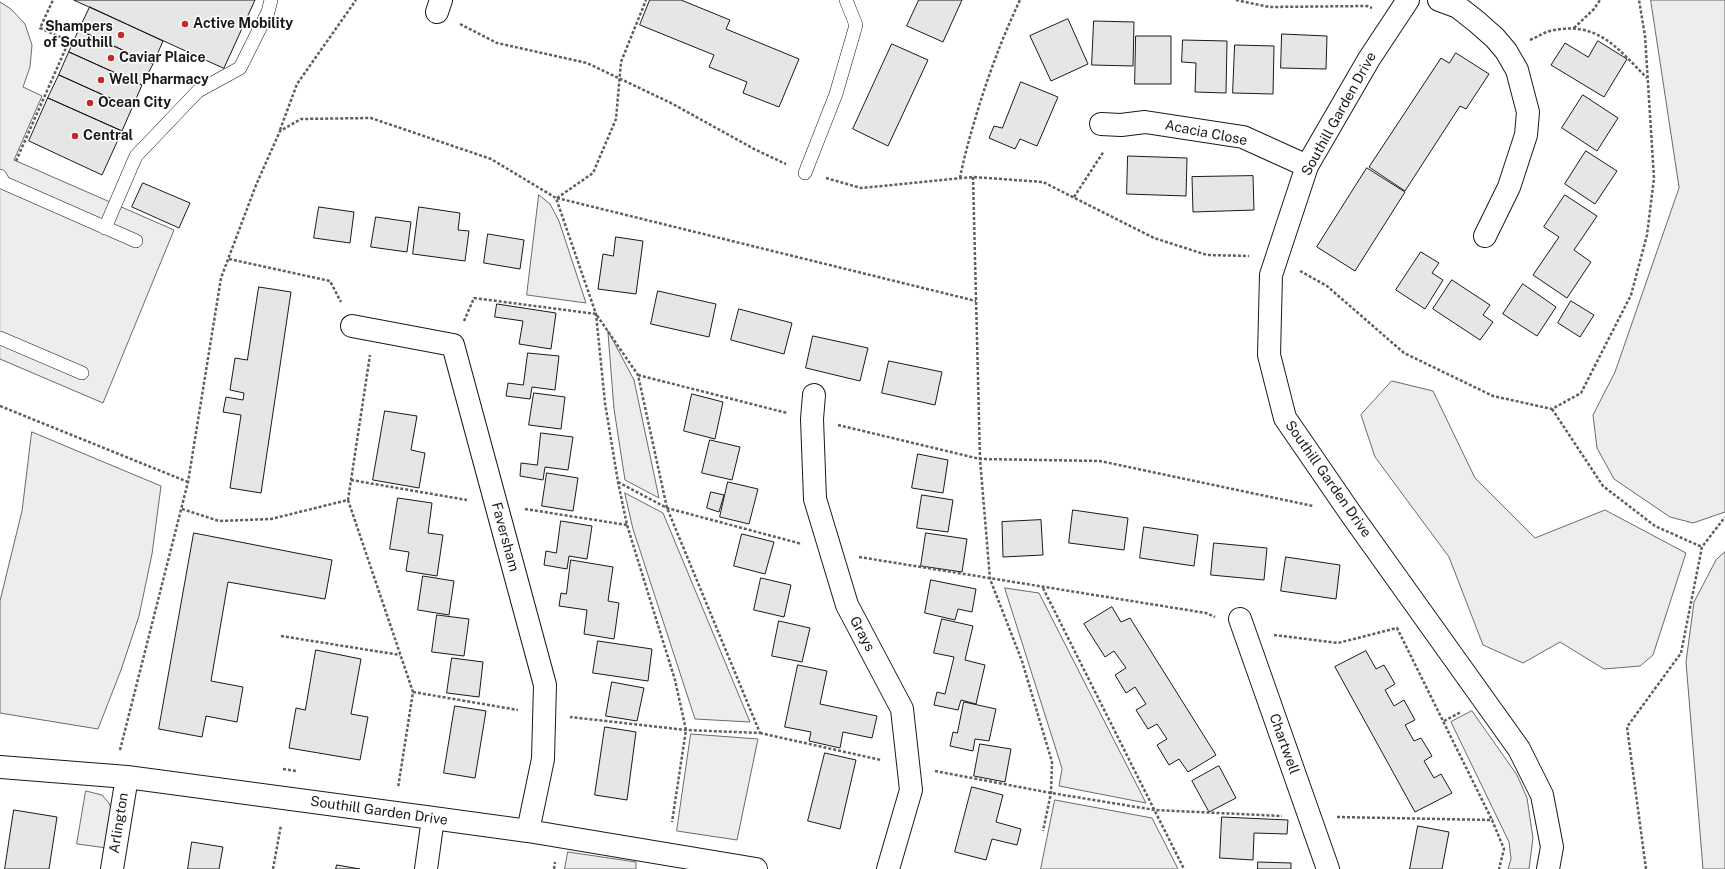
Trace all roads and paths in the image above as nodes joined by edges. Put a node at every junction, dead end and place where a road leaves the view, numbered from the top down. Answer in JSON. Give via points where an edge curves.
{"nodes":[{"id":1,"x":53,"y":0,"type":"edge"},
{"id":2,"x":272,"y":0,"type":"edge"},
{"id":3,"x":356,"y":0,"type":"edge"},
{"id":4,"x":646,"y":0,"type":"edge"},
{"id":5,"x":846,"y":0,"type":"edge"},
{"id":6,"x":1025,"y":0,"type":"edge"},
{"id":7,"x":1236,"y":0,"type":"edge"},
{"id":8,"x":1408,"y":0,"type":"edge"},
{"id":9,"x":1439,"y":0,"type":"edge"},
{"id":10,"x":1600,"y":0,"type":"edge"},
{"id":11,"x":1639,"y":0,"type":"edge"},
{"id":12,"x":1019,"y":1,"type":"edge"},
{"id":13,"x":439,"y":6,"type":"edge"},
{"id":14,"x":1395,"y":17,"type":"junction"},
{"id":15,"x":1574,"y":28,"type":"junction"},
{"id":16,"x":1506,"y":51,"type":"junction"},
{"id":17,"x":618,"y":77,"type":"junction"},
{"id":18,"x":1647,"y":78,"type":"junction"},
{"id":19,"x":1111,"y":125,"type":"joint"},
{"id":20,"x":280,"y":130,"type":"junction"},
{"id":21,"x":1307,"y":166,"type":"junction"},
{"id":22,"x":806,"y":173,"type":"junction"},
{"id":23,"x":973,"y":177,"type":"junction"},
{"id":24,"x":960,"y":178,"type":"junction"},
{"id":25,"x":2,"y":180,"type":"edge"},
{"id":26,"x":1074,"y":197,"type":"junction"},
{"id":27,"x":556,"y":198,"type":"junction"},
{"id":28,"x":105,"y":228,"type":"junction"},
{"id":29,"x":1485,"y":236,"type":"dead end"},
{"id":30,"x":136,"y":241,"type":"dead end"},
{"id":31,"x":1276,"y":257,"type":"junction"},
{"id":32,"x":228,"y":259,"type":"junction"},
{"id":33,"x":976,"y":301,"type":"junction"},
{"id":34,"x":596,"y":314,"type":"junction"},
{"id":35,"x":352,"y":326,"type":"joint"},
{"id":36,"x":374,"y":330,"type":"junction"},
{"id":37,"x":0,"y":338,"type":"edge"},
{"id":38,"x":453,"y":345,"type":"junction"},
{"id":39,"x":82,"y":373,"type":"dead end"},
{"id":40,"x":638,"y":375,"type":"junction"},
{"id":41,"x":814,"y":394,"type":"dead end"},
{"id":42,"x":0,"y":406,"type":"edge"},
{"id":43,"x":1552,"y":409,"type":"junction"},
{"id":44,"x":812,"y":419,"type":"junction"},
{"id":45,"x":980,"y":459,"type":"junction"},
{"id":46,"x":188,"y":482,"type":"junction"},
{"id":47,"x":618,"y":482,"type":"junction"},
{"id":48,"x":348,"y":500,"type":"junction"},
{"id":49,"x":182,"y":508,"type":"junction"},
{"id":50,"x":667,"y":508,"type":"junction"},
{"id":51,"x":1351,"y":514,"type":"junction"},
{"id":52,"x":1725,"y":517,"type":"edge"},
{"id":53,"x":1702,"y":546,"type":"junction"},
{"id":54,"x":831,"y":552,"type":"junction"},
{"id":55,"x":990,"y":579,"type":"junction"},
{"id":56,"x":1042,"y":587,"type":"junction"},
{"id":57,"x":1242,"y":625,"type":"junction"},
{"id":58,"x":281,"y":636,"type":"dead end"},
{"id":59,"x":400,"y":655,"type":"junction"},
{"id":60,"x":686,"y":730,"type":"junction"},
{"id":61,"x":760,"y":733,"type":"junction"},
{"id":62,"x":908,"y":766,"type":"junction"},
{"id":63,"x":0,"y":767,"type":"edge"},
{"id":64,"x":120,"y":777,"type":"junction"},
{"id":65,"x":1051,"y":793,"type":"junction"},
{"id":66,"x":285,"y":798,"type":"junction"},
{"id":67,"x":1154,"y":810,"type":"junction"},
{"id":68,"x":394,"y":813,"type":"junction"},
{"id":69,"x":1310,"y":817,"type":"junction"},
{"id":70,"x":433,"y":818,"type":"junction"},
{"id":71,"x":1492,"y":820,"type":"junction"},
{"id":72,"x":672,"y":822,"type":"dead end"},
{"id":73,"x":528,"y":831,"type":"junction"},
{"id":74,"x":1043,"y":831,"type":"dead end"},
{"id":75,"x":112,"y":869,"type":"edge"},
{"id":76,"x":273,"y":869,"type":"edge"},
{"id":77,"x":426,"y":869,"type":"edge"},
{"id":78,"x":756,"y":869,"type":"edge"},
{"id":79,"x":888,"y":869,"type":"edge"},
{"id":80,"x":1184,"y":869,"type":"edge"},
{"id":81,"x":1328,"y":869,"type":"edge"},
{"id":82,"x":1499,"y":869,"type":"edge"},
{"id":83,"x":1548,"y":869,"type":"edge"},
{"id":84,"x":1646,"y":869,"type":"edge"}],
"edges":[{"from":1,"to":25,"type":"path","via":[[40,28],[69,41],[16,161]]},
{"from":2,"to":28,"type":"lane","via":[[240,68],[198,91],[136,156]]},
{"from":3,"to":20,"type":"path","via":[[297,84]]},
{"from":4,"to":17,"type":"path","via":[[621,62]]},
{"from":5,"to":22,"type":"lane","via":[[856,25],[836,94]]},
{"from":6,"to":12,"type":"path"},
{"from":7,"to":14,"type":"path","via":[[1269,6],[1368,6]]},
{"from":8,"to":14,"type":"street","name":"Southill Garden Drive"},
{"from":9,"to":16,"type":"street","via":[[1458,7],[1495,38]]},
{"from":10,"to":15,"type":"path"},
{"from":11,"to":18,"type":"path"},
{"from":12,"to":24,"type":"path","via":[[987,80]]},
{"from":13,"to":17,"type":"path","via":[[498,43],[587,63]]},
{"from":14,"to":21,"type":"street","name":"Southill Garden Drive"},
{"from":15,"to":16,"type":"path","via":[[1549,31]]},
{"from":15,"to":18,"type":"path","via":[[1595,32],[1614,45]]},
{"from":16,"to":29,"type":"street","via":[[1524,94],[1528,112],[1526,135],[1509,187]]},
{"from":17,"to":22,"type":"path","via":[[756,150]]},
{"from":17,"to":27,"type":"path","via":[[616,119],[593,173]]},
{"from":18,"to":43,"type":"path","via":[[1654,178],[1647,235],[1631,295],[1581,393]]},
{"from":19,"to":21,"type":"street","name":"Acacia Close","via":[[1145,122],[1243,137]]},
{"from":19,"to":26,"type":"path"},
{"from":20,"to":27,"type":"path","via":[[300,119],[370,118],[491,160]]},
{"from":20,"to":32,"type":"path"},
{"from":21,"to":31,"type":"street","name":"Southill Garden Drive"},
{"from":22,"to":24,"type":"path","via":[[861,188]]},
{"from":23,"to":24,"type":"path"},
{"from":23,"to":26,"type":"path","via":[[1043,182]]},
{"from":23,"to":33,"type":"path"},
{"from":25,"to":28,"type":"lane"},
{"from":26,"to":31,"type":"path","via":[[1154,238],[1207,255]]},
{"from":27,"to":33,"type":"path"},
{"from":27,"to":34,"type":"path"},
{"from":28,"to":30,"type":"lane"},
{"from":31,"to":43,"type":"path","via":[[1327,286],[1404,353],[1493,396]]},
{"from":31,"to":51,"type":"street","name":"Southill Garden Drive","via":[[1271,275],[1269,355],[1285,418]]},
{"from":32,"to":35,"type":"path","via":[[330,281]]},
{"from":32,"to":46,"type":"path","via":[[222,278]]},
{"from":33,"to":45,"type":"path"},
{"from":34,"to":38,"type":"path","via":[[474,298]]},
{"from":34,"to":40,"type":"path"},
{"from":34,"to":47,"type":"path","via":[[605,403]]},
{"from":35,"to":36,"type":"street"},
{"from":36,"to":38,"type":"street"},
{"from":36,"to":48,"type":"path"},
{"from":37,"to":39,"type":"lane"},
{"from":38,"to":73,"type":"street","name":"Faversham","via":[[546,684],[543,759]]},
{"from":40,"to":44,"type":"path"},
{"from":40,"to":50,"type":"path"},
{"from":41,"to":44,"type":"street","name":"Grays"},
{"from":42,"to":46,"type":"path"},
{"from":43,"to":53,"type":"path","via":[[1603,486],[1655,526]]},
{"from":44,"to":45,"type":"path"},
{"from":44,"to":54,"type":"street","name":"Grays","via":[[815,499]]},
{"from":45,"to":51,"type":"path","via":[[1100,461]]},
{"from":45,"to":55,"type":"path"},
{"from":46,"to":49,"type":"path"},
{"from":47,"to":50,"type":"path"},
{"from":47,"to":60,"type":"path","via":[[627,525],[675,680]]},
{"from":48,"to":49,"type":"path","via":[[271,519],[219,521]]},
{"from":48,"to":59,"type":"path"},
{"from":49,"to":64,"type":"path"},
{"from":50,"to":54,"type":"path"},
{"from":50,"to":61,"type":"path"},
{"from":51,"to":83,"type":"street","name":"Southill Garden Drive","via":[[1519,749],[1542,794],[1552,847]]},
{"from":52,"to":53,"type":"path"},
{"from":53,"to":84,"type":"path","via":[[1681,653],[1627,726]]},
{"from":54,"to":55,"type":"path"},
{"from":54,"to":62,"type":"street","name":"Grays","via":[[847,605],[902,709]]},
{"from":55,"to":56,"type":"path"},
{"from":55,"to":65,"type":"path","via":[[1022,661],[1052,762]]},
{"from":56,"to":57,"type":"path","via":[[1206,613]]},
{"from":56,"to":67,"type":"path"},
{"from":57,"to":69,"type":"street","name":"Chartwell"},
{"from":57,"to":71,"type":"path","via":[[1338,643],[1397,628]]},
{"from":58,"to":59,"type":"path"},
{"from":59,"to":68,"type":"path","via":[[413,692]]},
{"from":60,"to":61,"type":"path"},
{"from":60,"to":72,"type":"path"},
{"from":61,"to":62,"type":"path"},
{"from":62,"to":65,"type":"path"},
{"from":62,"to":79,"type":"street","name":"Grays","via":[[911,790]]},
{"from":63,"to":64,"type":"street","name":"Southill Garden Drive"},
{"from":64,"to":66,"type":"street","name":"Southill Garden Drive"},
{"from":64,"to":75,"type":"street","name":"Arlington"},
{"from":65,"to":67,"type":"path"},
{"from":65,"to":74,"type":"path"},
{"from":66,"to":68,"type":"street","name":"Southill Garden Drive"},
{"from":66,"to":76,"type":"path"},
{"from":67,"to":69,"type":"path"},
{"from":67,"to":80,"type":"path"},
{"from":68,"to":70,"type":"street","name":"Southill Garden Drive"},
{"from":69,"to":71,"type":"path"},
{"from":69,"to":81,"type":"street","name":"Chartwell"},
{"from":70,"to":73,"type":"street","name":"Southill Garden Drive"},
{"from":70,"to":77,"type":"street"},
{"from":71,"to":82,"type":"path","via":[[1504,849]]},
{"from":73,"to":78,"type":"street","name":"Southill Garden Drive"}]}
